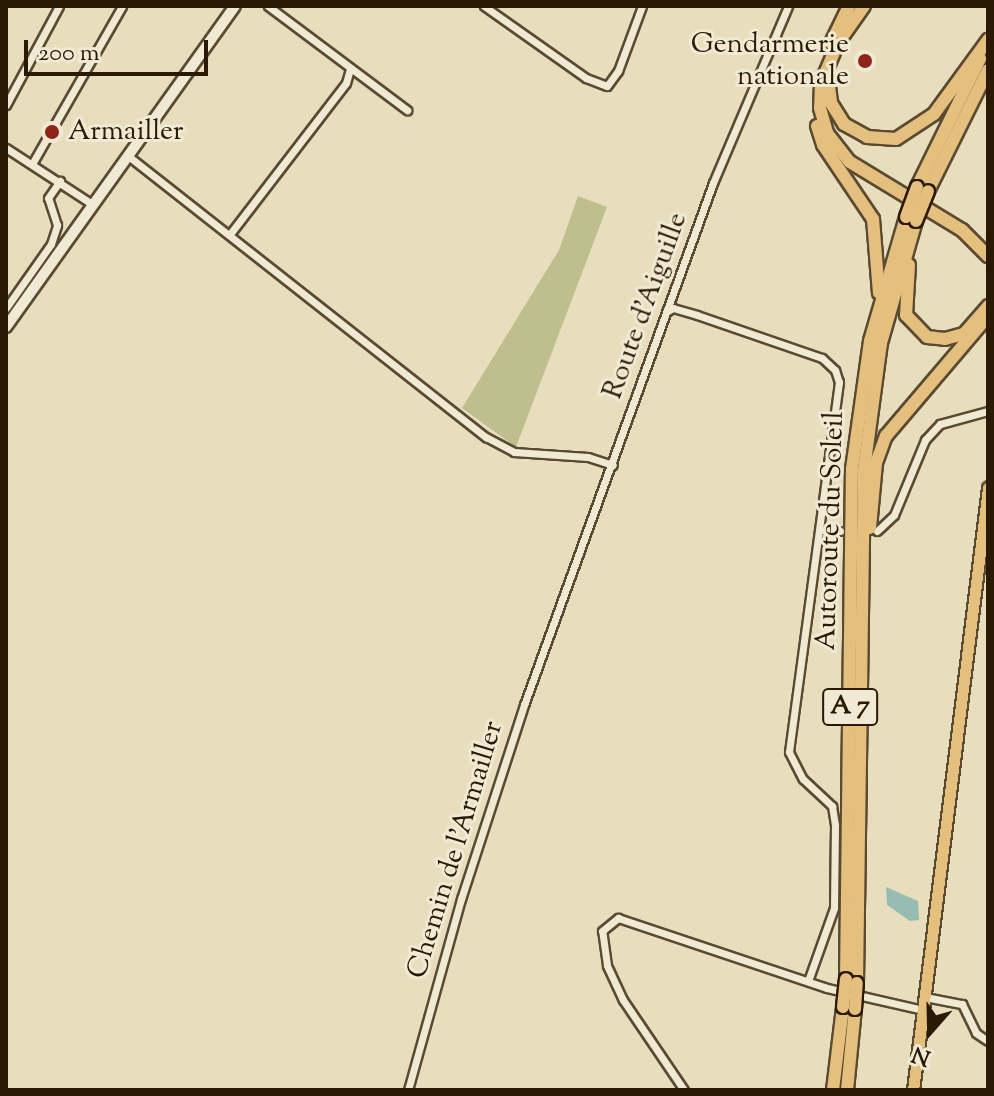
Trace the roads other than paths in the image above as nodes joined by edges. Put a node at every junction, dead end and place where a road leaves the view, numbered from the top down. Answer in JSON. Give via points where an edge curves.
{"nodes":[{"id":1,"x":59,"y":6,"type":"edge"},
{"id":2,"x":122,"y":6,"type":"edge"},
{"id":3,"x":235,"y":6,"type":"edge"},
{"id":4,"x":268,"y":6,"type":"edge"},
{"id":5,"x":484,"y":6,"type":"edge"},
{"id":6,"x":642,"y":6,"type":"edge"},
{"id":7,"x":788,"y":6,"type":"edge"},
{"id":8,"x":849,"y":6,"type":"edge"},
{"id":9,"x":864,"y":6,"type":"edge"},
{"id":10,"x":850,"y":27,"type":"junction"},
{"id":11,"x":988,"y":40,"type":"edge"},
{"id":12,"x":988,"y":46,"type":"edge"},
{"id":13,"x":350,"y":69,"type":"junction"},
{"id":14,"x":988,"y":70,"type":"edge"},
{"id":15,"x":6,"y":105,"type":"edge"},
{"id":16,"x":407,"y":110,"type":"dead end"},
{"id":17,"x":815,"y":112,"type":"junction"},
{"id":18,"x":6,"y":148,"type":"edge"},
{"id":19,"x":127,"y":155,"type":"junction"},
{"id":20,"x":32,"y":164,"type":"junction"},
{"id":21,"x":60,"y":181,"type":"junction"},
{"id":22,"x":922,"y":189,"type":"junction"},
{"id":23,"x":92,"y":204,"type":"junction"},
{"id":24,"x":911,"y":219,"type":"junction"},
{"id":25,"x":230,"y":234,"type":"junction"},
{"id":26,"x":907,"y":247,"type":"junction"},
{"id":27,"x":988,"y":256,"type":"edge"},
{"id":28,"x":988,"y":266,"type":"edge"},
{"id":29,"x":880,"y":297,"type":"junction"},
{"id":30,"x":988,"y":306,"type":"edge"},
{"id":31,"x":6,"y":308,"type":"edge"},
{"id":32,"x":666,"y":312,"type":"junction"},
{"id":33,"x":988,"y":316,"type":"edge"},
{"id":34,"x":6,"y":327,"type":"edge"},
{"id":35,"x":988,"y":411,"type":"edge"},
{"id":36,"x":613,"y":465,"type":"junction"},
{"id":37,"x":988,"y":488,"type":"edge"},
{"id":38,"x":822,"y":530,"type":"junction"},
{"id":39,"x":840,"y":531,"type":"dead end"},
{"id":40,"x":877,"y":531,"type":"dead end"},
{"id":41,"x":862,"y":577,"type":"junction"},
{"id":42,"x":554,"y":625,"type":"joint"},
{"id":43,"x":808,"y":981,"type":"junction"},
{"id":44,"x":851,"y":981,"type":"junction"},
{"id":45,"x":924,"y":1004,"type":"junction"},
{"id":46,"x":849,"y":1008,"type":"junction"},
{"id":47,"x":988,"y":1041,"type":"edge"},
{"id":48,"x":408,"y":1090,"type":"edge"},
{"id":49,"x":684,"y":1090,"type":"edge"},
{"id":50,"x":833,"y":1090,"type":"edge"},
{"id":51,"x":847,"y":1090,"type":"edge"},
{"id":52,"x":913,"y":1090,"type":"edge"}],
"edges":[{"from":1,"to":15,"type":"street"},
{"from":2,"to":20,"type":"street"},
{"from":3,"to":19,"type":"main road"},
{"from":4,"to":13,"type":"street"},
{"from":5,"to":6,"type":"street","via":[[586,78],[607,86],[618,71]]},
{"from":7,"to":32,"type":"street","name":"Route d'Aiguille"},
{"from":8,"to":17,"type":"highway","via":[[821,66]]},
{"from":9,"to":10,"type":"highway"},
{"from":10,"to":11,"type":"highway","via":[[830,69],[831,103],[844,124],[876,140],[896,139],[923,123]]},
{"from":10,"to":27,"type":"highway","via":[[821,83],[823,122],[833,144],[863,171],[962,230]]},
{"from":12,"to":22,"type":"highway","name":"Autoroute du Soleil","number":"A 7"},
{"from":13,"to":16,"type":"street"},
{"from":13,"to":25,"type":"street","via":[[346,83]]},
{"from":14,"to":22,"type":"highway","name":"Autoroute du Soleil","number":"A 7"},
{"from":17,"to":28,"type":"highway","via":[[827,141],[845,163],[964,237]]},
{"from":17,"to":29,"type":"highway","via":[[823,145],[873,219]]},
{"from":18,"to":20,"type":"street"},
{"from":19,"to":23,"type":"main road"},
{"from":19,"to":25,"type":"street"},
{"from":20,"to":21,"type":"street"},
{"from":21,"to":23,"type":"street"},
{"from":21,"to":31,"type":"street","via":[[48,198],[57,225],[51,244]]},
{"from":22,"to":24,"type":"highway","name":"Autoroute du Soleil","number":"A 7","bridge":true},
{"from":23,"to":34,"type":"main road"},
{"from":24,"to":26,"type":"highway","name":"Autoroute du Soleil","number":"A 7"},
{"from":24,"to":29,"type":"highway","name":"Autoroute du Soleil","number":"A 7"},
{"from":25,"to":36,"type":"street","via":[[486,437],[514,452],[588,457]]},
{"from":26,"to":30,"type":"highway","via":[[911,259],[904,303],[918,331],[937,339],[954,337],[972,328]]},
{"from":26,"to":41,"type":"highway","name":"Autoroute du Soleil","number":"A 7","via":[[881,343],[867,431]]},
{"from":29,"to":44,"type":"highway","name":"Autoroute du Soleil","number":"A 7","via":[[852,469]]},
{"from":32,"to":36,"type":"street","name":"Route d'Aiguille"},
{"from":32,"to":38,"type":"street","via":[[673,308],[697,315],[822,358],[835,370],[839,382],[826,460]]},
{"from":33,"to":41,"type":"highway","via":[[886,436],[876,463]]},
{"from":35,"to":40,"type":"street","via":[[940,424],[894,515]]},
{"from":36,"to":42,"type":"street","name":"Route d'Aiguille"},
{"from":37,"to":45,"type":"main road"},
{"from":38,"to":39,"type":"street"},
{"from":38,"to":43,"type":"street","via":[[789,752],[794,767],[832,806],[835,825],[834,908]]},
{"from":41,"to":44,"type":"highway","name":"Autoroute du Soleil","number":"A 7"},
{"from":42,"to":48,"type":"street","name":"Chemin de l'Armailler","via":[[461,899]]},
{"from":43,"to":45,"type":"street"},
{"from":43,"to":49,"type":"street","via":[[736,954],[675,940],[636,921],[618,918],[602,931],[607,965],[623,1000]]},
{"from":44,"to":46,"type":"highway","name":"Autoroute du Soleil","number":"A 7","bridge":true},
{"from":45,"to":47,"type":"street","via":[[962,1004],[976,1033]]},
{"from":45,"to":52,"type":"main road"},
{"from":46,"to":50,"type":"highway","name":"Autoroute du Soleil","number":"A 7"},
{"from":46,"to":51,"type":"highway","name":"Autoroute du Soleil","number":"A 7"}]}
